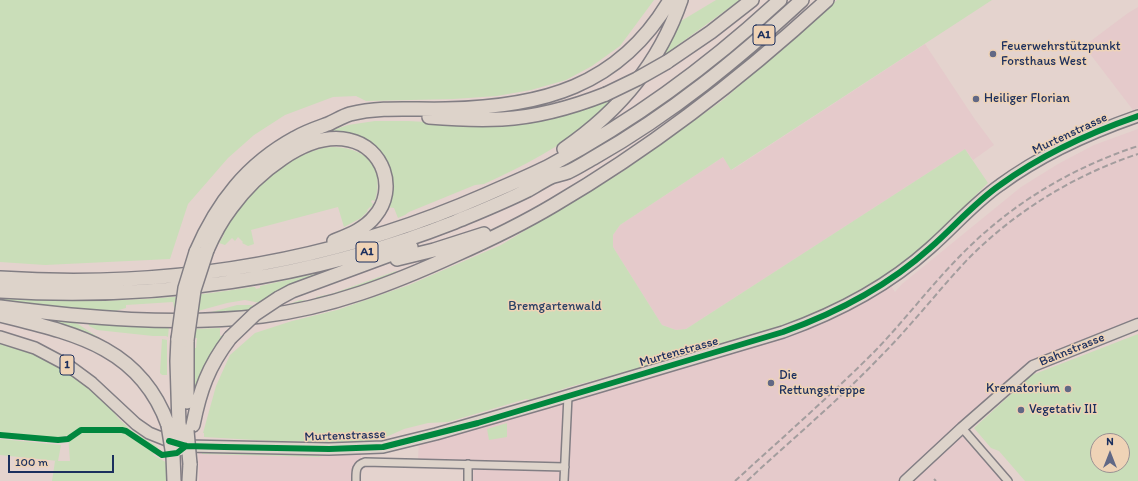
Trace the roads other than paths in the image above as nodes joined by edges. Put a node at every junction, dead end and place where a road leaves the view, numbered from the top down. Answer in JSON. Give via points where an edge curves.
{"nodes":[{"id":1,"x":670,"y":0,"type":"edge"},
{"id":2,"x":681,"y":0,"type":"edge"},
{"id":3,"x":752,"y":0,"type":"edge"},
{"id":4,"x":780,"y":0,"type":"edge"},
{"id":5,"x":802,"y":0,"type":"edge"},
{"id":6,"x":827,"y":0,"type":"edge"},
{"id":7,"x":1138,"y":116,"type":"edge"},
{"id":8,"x":327,"y":124,"type":"junction"},
{"id":9,"x":568,"y":172,"type":"junction"},
{"id":10,"x":601,"y":175,"type":"junction"},
{"id":11,"x":486,"y":194,"type":"junction"},
{"id":12,"x":201,"y":251,"type":"junction"},
{"id":13,"x":260,"y":264,"type":"junction"},
{"id":14,"x":349,"y":269,"type":"junction"},
{"id":15,"x":0,"y":278,"type":"edge"},
{"id":16,"x":0,"y":291,"type":"edge"},
{"id":17,"x":0,"y":307,"type":"edge"},
{"id":18,"x":0,"y":315,"type":"edge"},
{"id":19,"x":1138,"y":324,"type":"edge"},
{"id":20,"x":0,"y":337,"type":"edge"},
{"id":21,"x":568,"y":396,"type":"junction"},
{"id":22,"x":182,"y":425,"type":"junction"},
{"id":23,"x":962,"y":428,"type":"junction"},
{"id":24,"x":468,"y":464,"type":"junction"},
{"id":25,"x":565,"y":467,"type":"junction"},
{"id":26,"x":174,"y":481,"type":"edge"},
{"id":27,"x":180,"y":481,"type":"edge"},
{"id":28,"x":189,"y":481,"type":"edge"},
{"id":29,"x":356,"y":481,"type":"edge"},
{"id":30,"x":468,"y":481,"type":"edge"},
{"id":31,"x":564,"y":481,"type":"edge"},
{"id":32,"x":906,"y":481,"type":"edge"},
{"id":33,"x":1008,"y":481,"type":"edge"}],
"edges":[{"from":1,"to":8,"type":"highway","via":[[655,24],[626,55],[604,72],[566,91],[528,101],[483,108],[369,111],[349,114]]},
{"from":2,"to":11,"type":"highway","via":[[657,53],[626,96],[610,112],[560,151]]},
{"from":3,"to":8,"type":"highway","bridge":true,"via":[[667,62],[606,94],[561,110],[484,120],[388,116]]},
{"from":4,"to":11,"type":"highway","number":"A1","via":[[730,44],[633,116],[552,164]]},
{"from":5,"to":9,"type":"highway","number":"A1","via":[[744,52],[679,102],[621,141]]},
{"from":6,"to":10,"type":"highway","via":[[725,88]]},
{"from":7,"to":21,"type":"main road","name":"Murtenstrasse","number":"1","via":[[1073,142],[1026,167],[986,195],[908,266],[877,287],[813,321]]},
{"from":8,"to":12,"type":"highway","via":[[295,137],[248,172],[213,216]]},
{"from":9,"to":14,"type":"highway","via":[[557,183],[519,202],[455,230]]},
{"from":9,"to":16,"type":"highway","number":"A1","via":[[454,222],[399,242],[294,271],[218,284],[155,291],[71,294]]},
{"from":10,"to":14,"type":"highway","via":[[531,213],[481,235],[384,263]]},
{"from":10,"to":17,"type":"highway","via":[[534,216],[450,258],[370,290],[304,309],[263,316],[176,320],[65,314]]},
{"from":11,"to":13,"type":"highway","number":"A1","via":[[358,242]]},
{"from":12,"to":13,"type":"highway","via":[[242,194],[263,174],[297,150],[318,141],[339,138],[359,143],[374,153],[383,168],[387,186],[385,200],[370,222],[335,241],[287,252]]},
{"from":12,"to":22,"type":"highway","bridge":true,"via":[[185,288],[182,339],[177,361]]},
{"from":13,"to":15,"type":"highway","number":"A1","via":[[211,272],[136,279],[72,281]]},
{"from":14,"to":22,"type":"highway","bridge":true,"via":[[292,291],[255,314],[230,338],[217,356]]},
{"from":18,"to":22,"type":"highway","via":[[70,334],[118,357],[147,384],[160,404]]},
{"from":19,"to":23,"type":"street","name":"Bahnstrasse","via":[[1033,366]]},
{"from":20,"to":21,"type":"main road","name":"Murtenstrasse","number":"1","via":[[35,348],[65,364],[92,383],[149,433],[186,446],[329,449],[377,447],[471,424]]},
{"from":21,"to":25,"type":"street"},
{"from":22,"to":26,"type":"highway","bridge":true,"via":[[173,456]]},
{"from":22,"to":27,"type":"highway","bridge":true},
{"from":22,"to":28,"type":"highway","bridge":true,"via":[[190,464]]},
{"from":23,"to":32,"type":"street","name":"Bahnstrasse"},
{"from":23,"to":33,"type":"street"},
{"from":24,"to":25,"type":"street"},
{"from":24,"to":29,"type":"street","via":[[366,462],[356,468]]},
{"from":24,"to":30,"type":"street"},
{"from":25,"to":31,"type":"street"}]}
